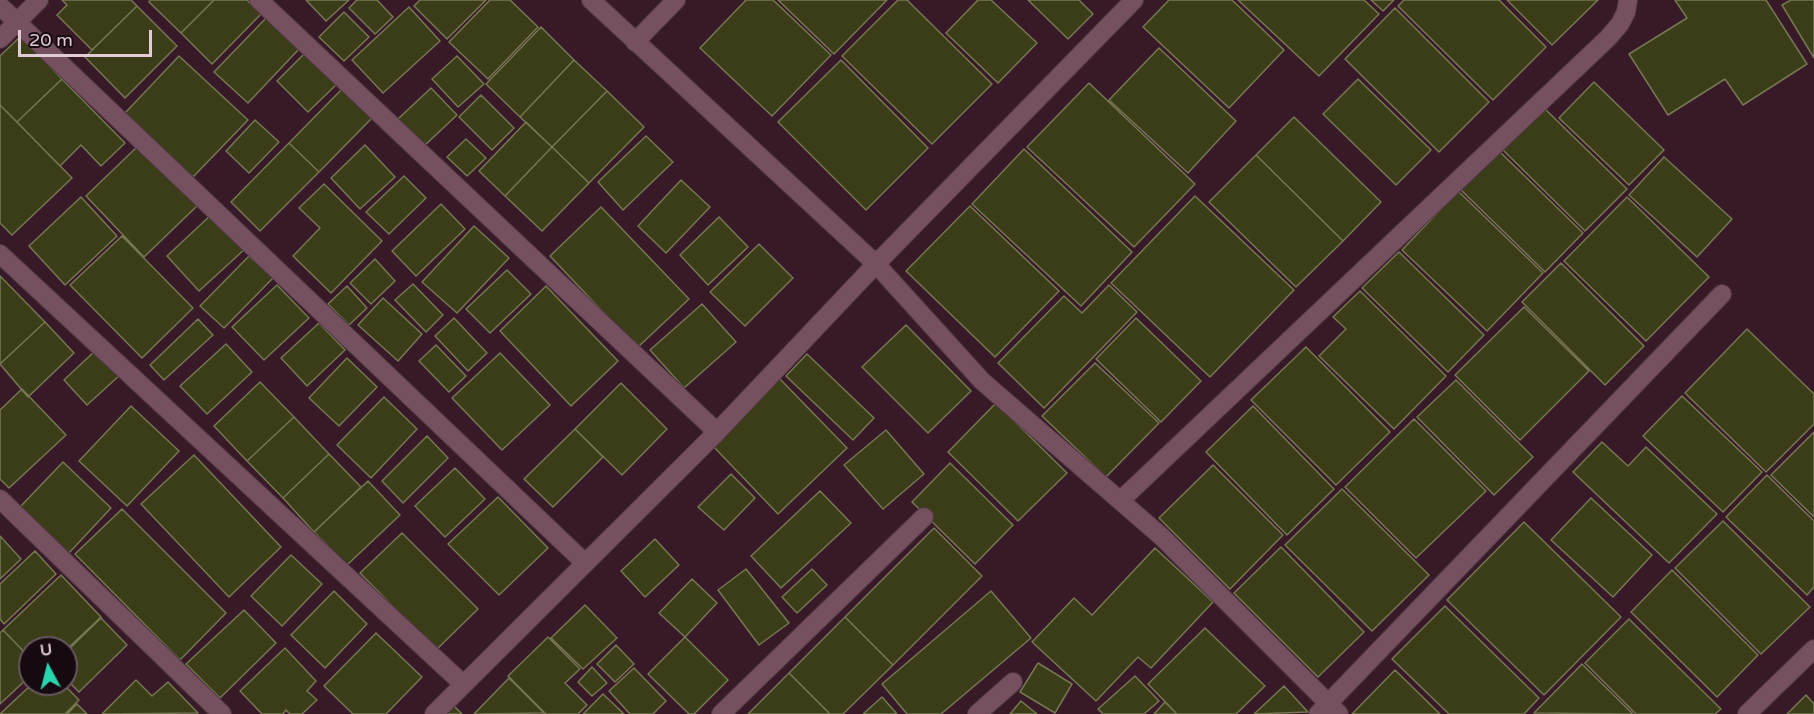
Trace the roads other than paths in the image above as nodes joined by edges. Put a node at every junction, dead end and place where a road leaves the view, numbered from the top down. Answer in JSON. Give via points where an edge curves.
{"nodes":[{"id":1,"x":39,"y":0,"type":"edge"},
{"id":2,"x":259,"y":0,"type":"edge"},
{"id":3,"x":591,"y":0,"type":"edge"},
{"id":4,"x":676,"y":0,"type":"edge"},
{"id":5,"x":1134,"y":0,"type":"edge"},
{"id":6,"x":1628,"y":0,"type":"edge"},
{"id":7,"x":0,"y":6,"type":"edge"},
{"id":8,"x":16,"y":22,"type":"junction"},
{"id":9,"x":0,"y":39,"type":"edge"},
{"id":10,"x":635,"y":42,"type":"junction"},
{"id":11,"x":0,"y":254,"type":"edge"},
{"id":12,"x":876,"y":264,"type":"junction"},
{"id":13,"x":1722,"y":294,"type":"dead end"},
{"id":14,"x":717,"y":432,"type":"junction"},
{"id":15,"x":0,"y":499,"type":"edge"},
{"id":16,"x":1121,"y":501,"type":"junction"},
{"id":17,"x":924,"y":517,"type":"dead end"},
{"id":18,"x":585,"y":563,"type":"junction"},
{"id":19,"x":1814,"y":649,"type":"edge"},
{"id":20,"x":1012,"y":682,"type":"dead end"},
{"id":21,"x":463,"y":684,"type":"junction"},
{"id":22,"x":1329,"y":710,"type":"edge"},
{"id":23,"x":222,"y":714,"type":"edge"},
{"id":24,"x":434,"y":714,"type":"edge"},
{"id":25,"x":721,"y":714,"type":"edge"},
{"id":26,"x":977,"y":714,"type":"edge"},
{"id":27,"x":1747,"y":714,"type":"edge"}],
"edges":[{"from":1,"to":8,"type":"street"},
{"from":2,"to":14,"type":"street"},
{"from":3,"to":10,"type":"street"},
{"from":4,"to":10,"type":"street"},
{"from":5,"to":12,"type":"street"},
{"from":6,"to":16,"type":"street","via":[[1623,18],[1608,38]]},
{"from":7,"to":8,"type":"street"},
{"from":8,"to":9,"type":"street"},
{"from":8,"to":18,"type":"street"},
{"from":10,"to":12,"type":"street"},
{"from":11,"to":21,"type":"street"},
{"from":12,"to":14,"type":"street"},
{"from":12,"to":16,"type":"street","via":[[982,381]]},
{"from":13,"to":22,"type":"street"},
{"from":14,"to":18,"type":"street"},
{"from":15,"to":23,"type":"street"},
{"from":16,"to":22,"type":"street","via":[[1220,592]]},
{"from":17,"to":25,"type":"street"},
{"from":18,"to":21,"type":"street"},
{"from":19,"to":27,"type":"street"},
{"from":20,"to":26,"type":"street"},
{"from":21,"to":24,"type":"street"}]}
